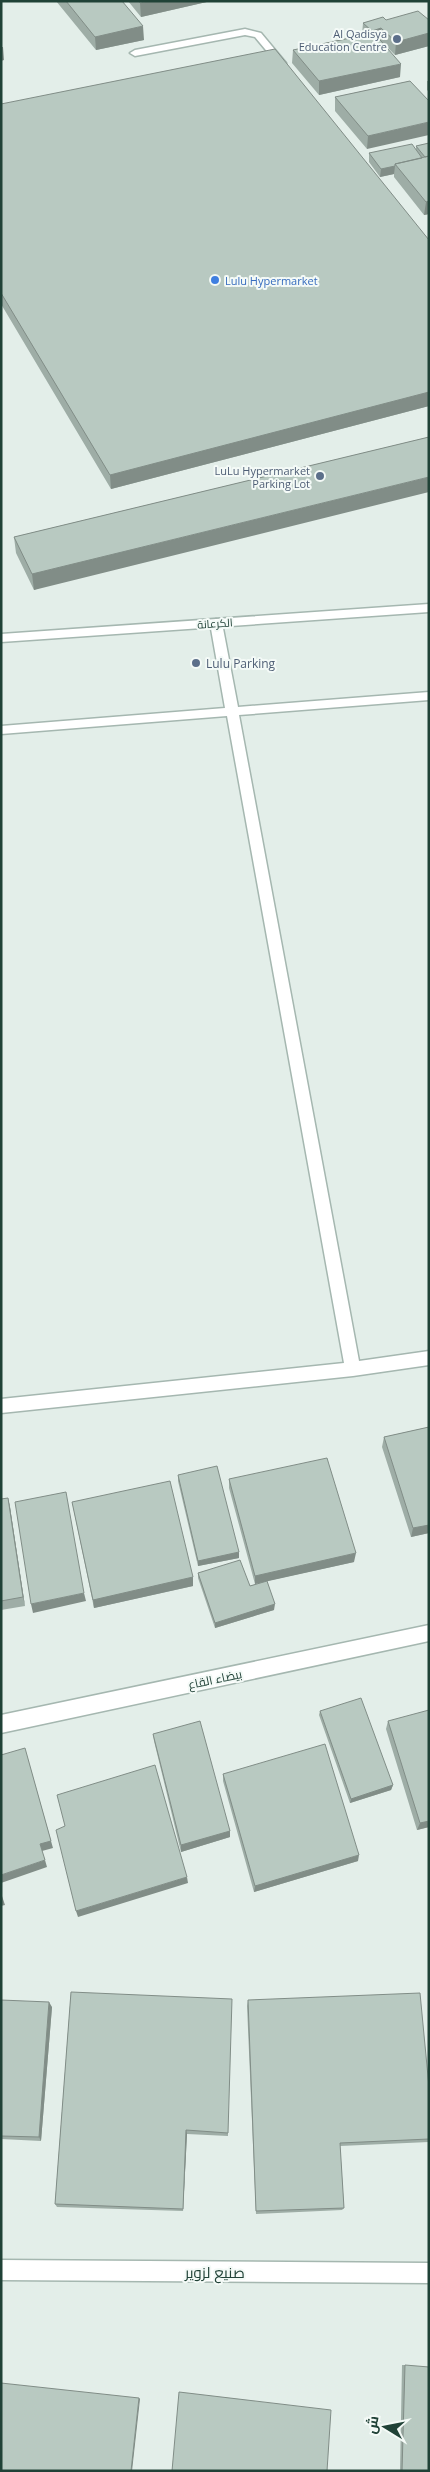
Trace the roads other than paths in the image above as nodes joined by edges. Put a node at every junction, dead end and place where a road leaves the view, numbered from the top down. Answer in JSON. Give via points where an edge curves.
{"nodes":[{"id":1,"x":135,"y":53,"type":"dead end"},
{"id":2,"x":286,"y":70,"type":"edge"},
{"id":3,"x":429,"y":608,"type":"edge"},
{"id":4,"x":216,"y":623,"type":"junction"},
{"id":5,"x":1,"y":638,"type":"edge"},
{"id":6,"x":429,"y":696,"type":"edge"},
{"id":7,"x":233,"y":712,"type":"junction"},
{"id":8,"x":1,"y":730,"type":"edge"},
{"id":9,"x":429,"y":1358,"type":"edge"},
{"id":10,"x":354,"y":1369,"type":"junction"},
{"id":11,"x":1,"y":1406,"type":"edge"},
{"id":12,"x":429,"y":1633,"type":"edge"},
{"id":13,"x":1,"y":1724,"type":"edge"},
{"id":14,"x":1,"y":2270,"type":"edge"},
{"id":15,"x":429,"y":2274,"type":"edge"}],
"edges":[{"from":1,"to":2,"type":"street","via":[[252,33],[261,39]]},
{"from":3,"to":4,"type":"street","name":"الكرعانة"},
{"from":4,"to":5,"type":"street","name":"الكرعانة"},
{"from":4,"to":7,"type":"street"},
{"from":6,"to":7,"type":"street"},
{"from":7,"to":8,"type":"street"},
{"from":7,"to":10,"type":"street"},
{"from":9,"to":10,"type":"street"},
{"from":10,"to":11,"type":"street"},
{"from":12,"to":13,"type":"street","name":"بيضاء القاع"},
{"from":14,"to":15,"type":"street","name":"صنيع لزوير"}]}
